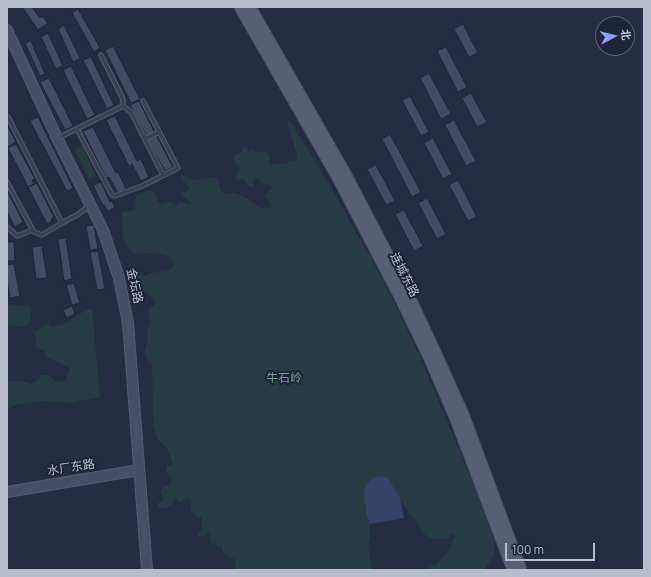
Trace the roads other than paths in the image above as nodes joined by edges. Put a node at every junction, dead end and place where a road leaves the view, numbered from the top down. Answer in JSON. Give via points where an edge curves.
{"nodes":[{"id":1,"x":240,"y":7,"type":"edge"},
{"id":2,"x":250,"y":7,"type":"edge"},
{"id":3,"x":7,"y":30,"type":"edge"},
{"id":4,"x":101,"y":55,"type":"dead end"},
{"id":5,"x":143,"y":101,"type":"dead end"},
{"id":6,"x":123,"y":106,"type":"junction"},
{"id":7,"x":8,"y":117,"type":"edge"},
{"id":8,"x":77,"y":129,"type":"junction"},
{"id":9,"x":159,"y":132,"type":"junction"},
{"id":10,"x":57,"y":138,"type":"junction"},
{"id":11,"x":145,"y":140,"type":"junction"},
{"id":12,"x":163,"y":175,"type":"junction"},
{"id":13,"x":7,"y":182,"type":"edge"},
{"id":14,"x":91,"y":205,"type":"junction"},
{"id":15,"x":62,"y":223,"type":"junction"},
{"id":16,"x":7,"y":227,"type":"edge"},
{"id":17,"x":33,"y":230,"type":"junction"},
{"id":18,"x":139,"y":470,"type":"junction"},
{"id":19,"x":7,"y":492,"type":"edge"},
{"id":20,"x":147,"y":570,"type":"edge"},
{"id":21,"x":513,"y":570,"type":"edge"},
{"id":22,"x":521,"y":570,"type":"edge"}],
"edges":[{"from":1,"to":21,"type":"main road","name":"连城东路","via":[[338,178],[400,297],[455,417]]},
{"from":2,"to":22,"type":"main road","name":"连城东路","via":[[342,169],[408,294],[463,414]]},
{"from":3,"to":10,"type":"main road","name":"金坛路"},
{"from":4,"to":6,"type":"lane","via":[[123,99]]},
{"from":5,"to":9,"type":"lane"},
{"from":6,"to":8,"type":"lane"},
{"from":6,"to":11,"type":"lane","via":[[131,112]]},
{"from":7,"to":15,"type":"lane"},
{"from":8,"to":10,"type":"lane"},
{"from":8,"to":12,"type":"lane","via":[[112,195],[142,186]]},
{"from":9,"to":11,"type":"lane"},
{"from":9,"to":12,"type":"lane","via":[[178,168]]},
{"from":10,"to":14,"type":"main road","name":"金坛路"},
{"from":11,"to":12,"type":"lane"},
{"from":13,"to":17,"type":"lane"},
{"from":14,"to":15,"type":"lane"},
{"from":14,"to":18,"type":"main road","name":"金坛路","via":[[109,246],[123,293],[128,323]]},
{"from":15,"to":17,"type":"lane","via":[[42,235]]},
{"from":16,"to":17,"type":"lane","via":[[17,236]]},
{"from":18,"to":19,"type":"main road","name":"水厂东路"},
{"from":18,"to":20,"type":"main road","name":"金坛路"}]}
